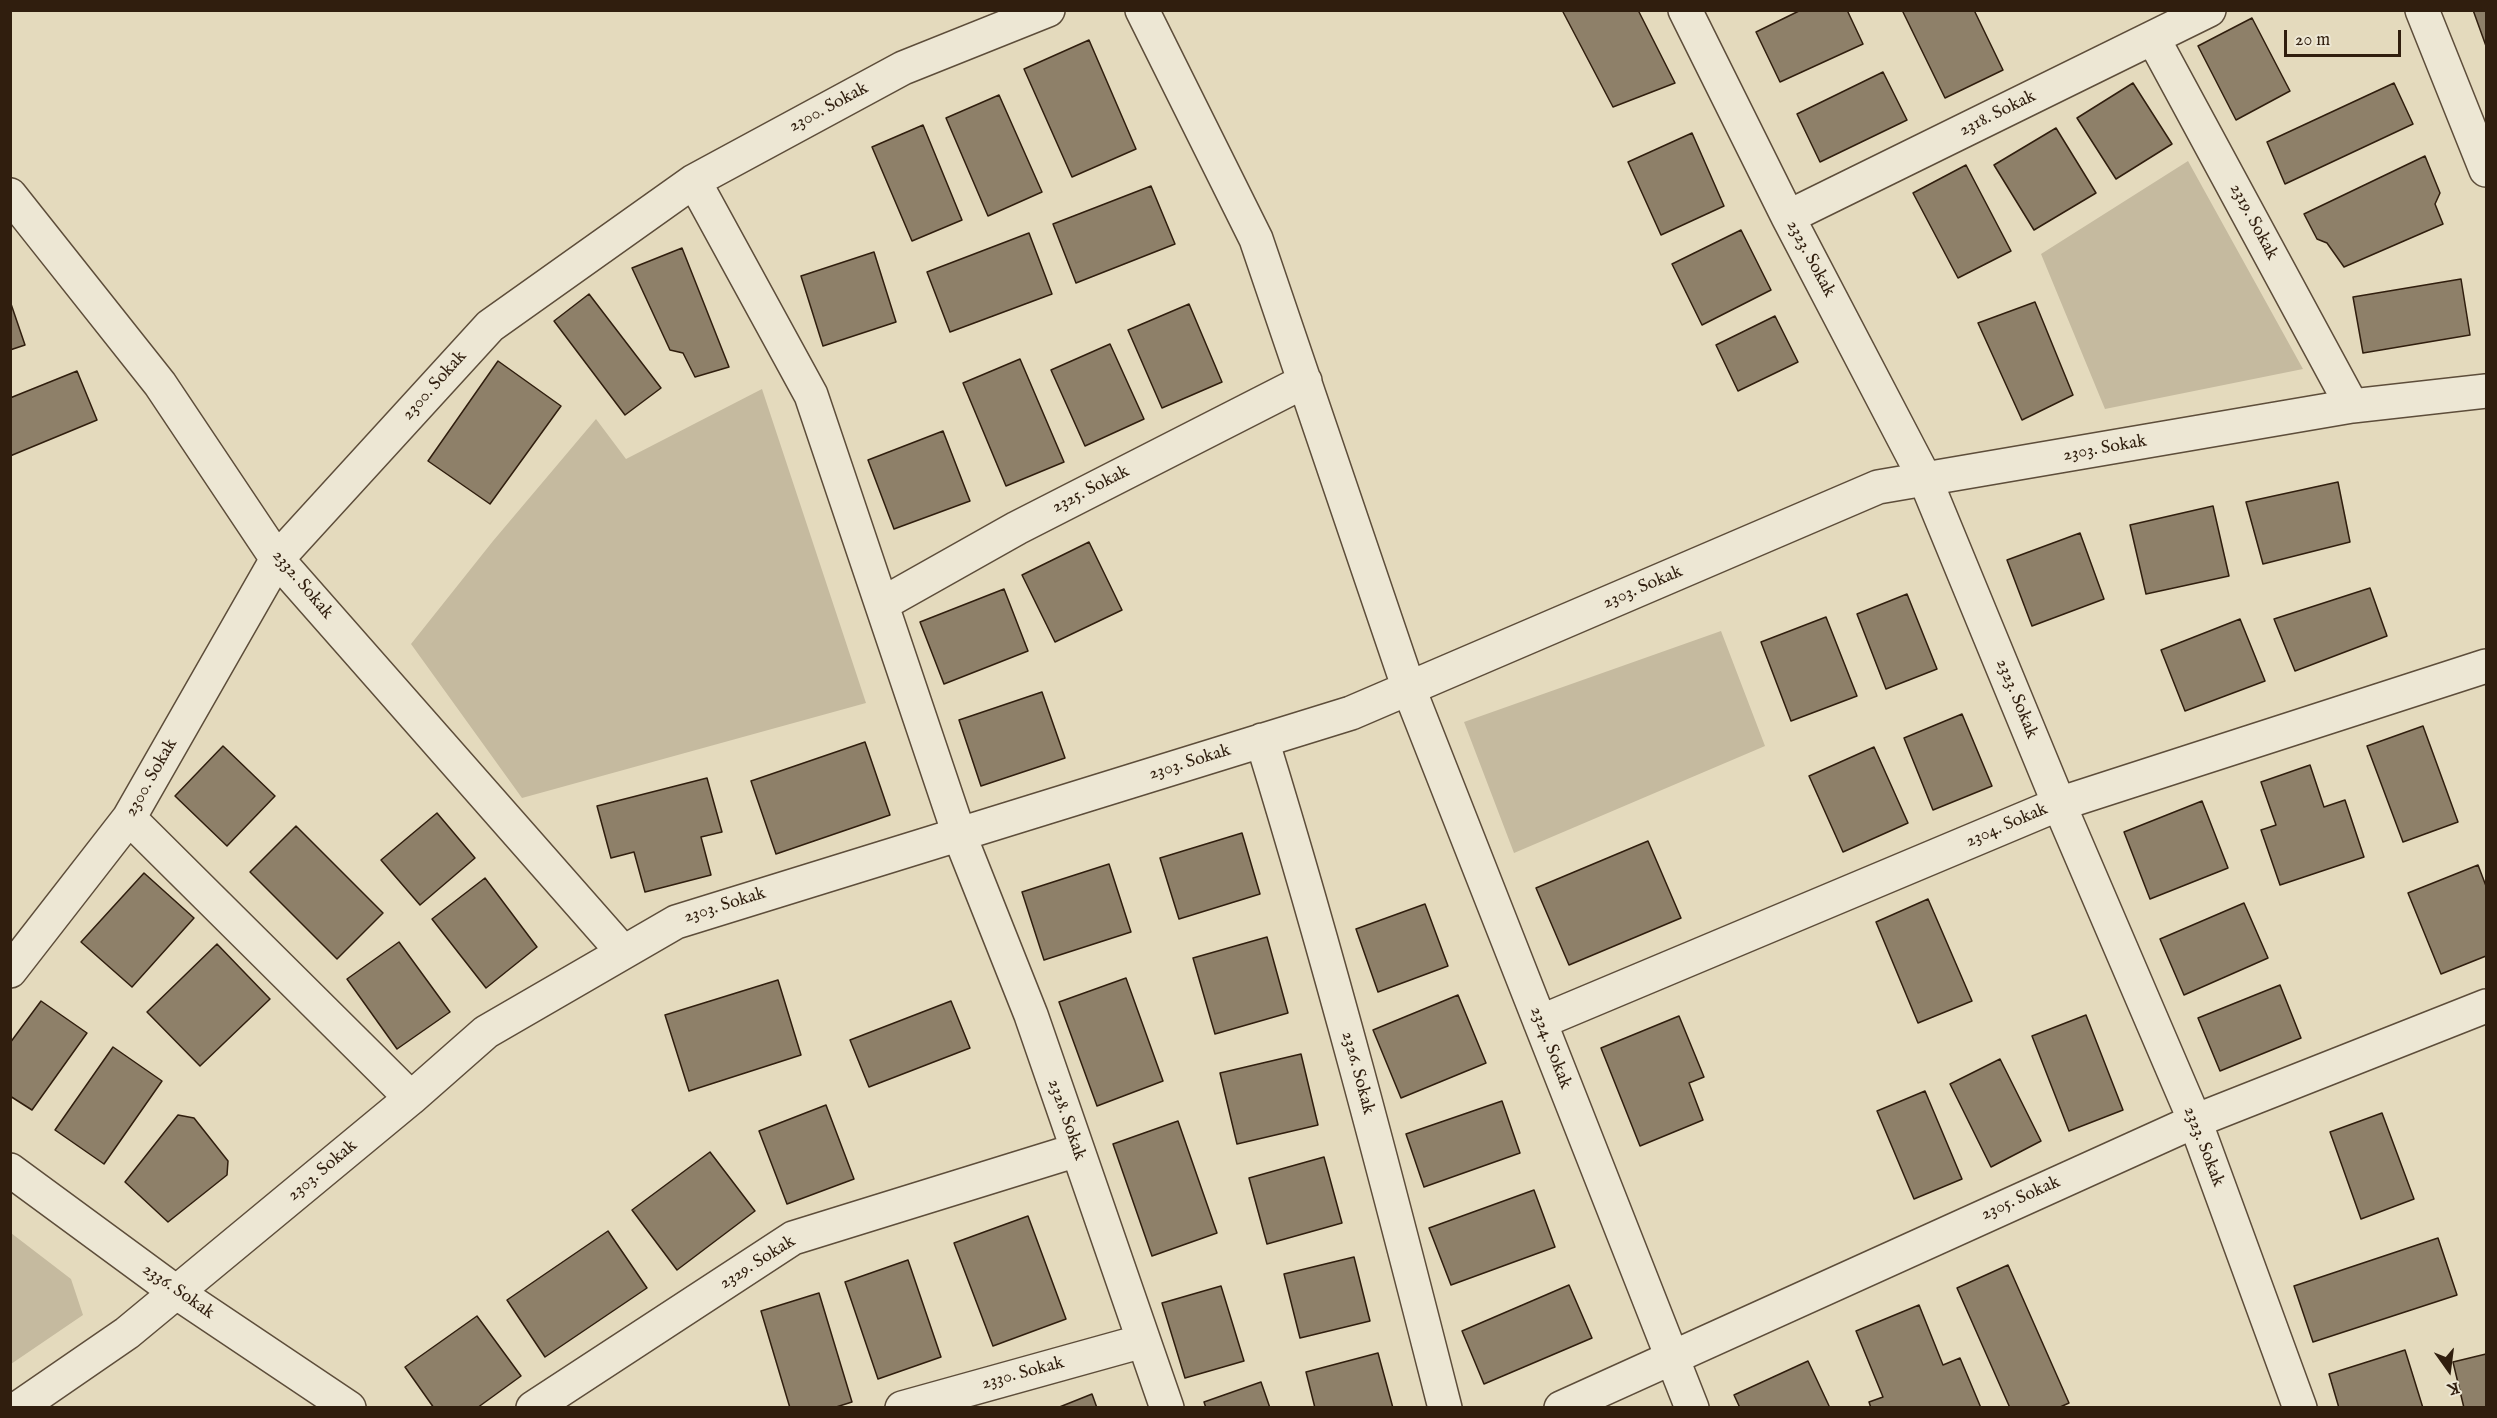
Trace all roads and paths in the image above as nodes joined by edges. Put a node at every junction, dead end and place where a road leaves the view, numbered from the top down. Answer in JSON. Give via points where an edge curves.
{"nodes":[{"id":1,"x":1048,"y":10,"type":"edge"},
{"id":2,"x":1142,"y":10,"type":"edge"},
{"id":3,"x":1685,"y":10,"type":"edge"},
{"id":4,"x":2209,"y":10,"type":"edge"},
{"id":5,"x":2421,"y":10,"type":"edge"},
{"id":6,"x":2153,"y":38,"type":"junction"},
{"id":7,"x":2487,"y":170,"type":"edge"},
{"id":8,"x":694,"y":181,"type":"junction"},
{"id":9,"x":10,"y":195,"type":"edge"},
{"id":10,"x":1788,"y":217,"type":"junction"},
{"id":11,"x":1305,"y":381,"type":"junction"},
{"id":12,"x":2487,"y":391,"type":"edge"},
{"id":13,"x":2352,"y":406,"type":"junction"},
{"id":14,"x":1925,"y":479,"type":"junction"},
{"id":15,"x":277,"y":559,"type":"junction"},
{"id":16,"x":882,"y":604,"type":"junction"},
{"id":17,"x":2487,"y":666,"type":"edge"},
{"id":18,"x":1409,"y":688,"type":"junction"},
{"id":19,"x":1262,"y":740,"type":"junction"},
{"id":20,"x":2059,"y":804,"type":"junction"},
{"id":21,"x":129,"y":818,"type":"junction"},
{"id":22,"x":959,"y":834,"type":"junction"},
{"id":23,"x":623,"y":952,"type":"junction"},
{"id":24,"x":10,"y":971,"type":"edge"},
{"id":25,"x":2487,"y":1006,"type":"edge"},
{"id":26,"x":1540,"y":1022,"type":"junction"},
{"id":27,"x":411,"y":1098,"type":"junction"},
{"id":28,"x":2195,"y":1121,"type":"junction"},
{"id":29,"x":1077,"y":1150,"type":"junction"},
{"id":30,"x":10,"y":1170,"type":"edge"},
{"id":31,"x":176,"y":1292,"type":"junction"},
{"id":32,"x":1143,"y":1341,"type":"junction"},
{"id":33,"x":1671,"y":1356,"type":"junction"},
{"id":34,"x":18,"y":1407,"type":"edge"},
{"id":35,"x":349,"y":1407,"type":"edge"},
{"id":36,"x":533,"y":1407,"type":"edge"},
{"id":37,"x":902,"y":1407,"type":"edge"},
{"id":38,"x":1167,"y":1407,"type":"edge"},
{"id":39,"x":1445,"y":1407,"type":"edge"},
{"id":40,"x":1561,"y":1407,"type":"edge"},
{"id":41,"x":1692,"y":1407,"type":"edge"},
{"id":42,"x":2300,"y":1407,"type":"edge"}],
"edges":[{"from":1,"to":8,"type":"street","name":"2300. Sokak","via":[[903,68]]},
{"from":2,"to":11,"type":"street","name":"2324. Sokak","via":[[1256,239]]},
{"from":3,"to":10,"type":"street","name":"2323. Sokak"},
{"from":4,"to":6,"type":"street","name":"2318. Sokak"},
{"from":5,"to":7,"type":"street"},
{"from":6,"to":10,"type":"street","name":"2318. Sokak"},
{"from":6,"to":13,"type":"street","name":"2319. Sokak"},
{"from":8,"to":15,"type":"street","name":"2300. Sokak","via":[[490,326]]},
{"from":8,"to":16,"type":"street","name":"2328. Sokak","via":[[811,395]]},
{"from":9,"to":15,"type":"street","name":"2332. Sokak","via":[[160,384]]},
{"from":10,"to":14,"type":"street","name":"2323. Sokak"},
{"from":11,"to":16,"type":"street","name":"2325. Sokak","via":[[1017,528]]},
{"from":11,"to":18,"type":"street","name":"2324. Sokak"},
{"from":12,"to":13,"type":"street","name":"2303. Sokak"},
{"from":13,"to":14,"type":"street","name":"2303. Sokak"},
{"from":14,"to":18,"type":"street","name":"2303. Sokak","via":[[1878,487]]},
{"from":14,"to":20,"type":"street","name":"2323. Sokak"},
{"from":15,"to":21,"type":"street","name":"2300. Sokak"},
{"from":15,"to":23,"type":"street","name":"2332. Sokak"},
{"from":16,"to":22,"type":"street","name":"2328. Sokak"},
{"from":17,"to":20,"type":"street","name":"2304. Sokak"},
{"from":18,"to":19,"type":"street","name":"2303. Sokak","via":[[1351,713]]},
{"from":18,"to":26,"type":"street","name":"2324. Sokak"},
{"from":19,"to":22,"type":"street","name":"2303. Sokak"},
{"from":19,"to":39,"type":"street","name":"2326. Sokak","via":[[1398,1221]]},
{"from":20,"to":26,"type":"street","name":"2304. Sokak"},
{"from":20,"to":28,"type":"street","name":"2323. Sokak"},
{"from":21,"to":24,"type":"street","name":"2300. Sokak"},
{"from":21,"to":27,"type":"street"},
{"from":22,"to":23,"type":"street","name":"2303. Sokak","via":[[676,922]]},
{"from":22,"to":29,"type":"street","name":"2328. Sokak","via":[[1030,1015]]},
{"from":23,"to":27,"type":"street","name":"2303. Sokak","via":[[486,1032]]},
{"from":25,"to":28,"type":"street","name":"2305. Sokak"},
{"from":26,"to":33,"type":"street","name":"2324. Sokak"},
{"from":27,"to":31,"type":"street","name":"2303. Sokak"},
{"from":28,"to":33,"type":"street","name":"2305. Sokak"},
{"from":28,"to":42,"type":"street","name":"2323. Sokak"},
{"from":29,"to":32,"type":"street","name":"2328. Sokak"},
{"from":29,"to":36,"type":"street","name":"2329. Sokak","via":[[793,1238]]},
{"from":30,"to":31,"type":"street","name":"2336. Sokak"},
{"from":31,"to":34,"type":"street","name":"2303. Sokak","via":[[127,1333]]},
{"from":31,"to":35,"type":"street","name":"2336. Sokak"},
{"from":32,"to":37,"type":"street","name":"2330. Sokak"},
{"from":32,"to":38,"type":"street","name":"2328. Sokak"},
{"from":33,"to":40,"type":"street","name":"2305. Sokak"},
{"from":33,"to":41,"type":"street","name":"2324. Sokak"}]}
